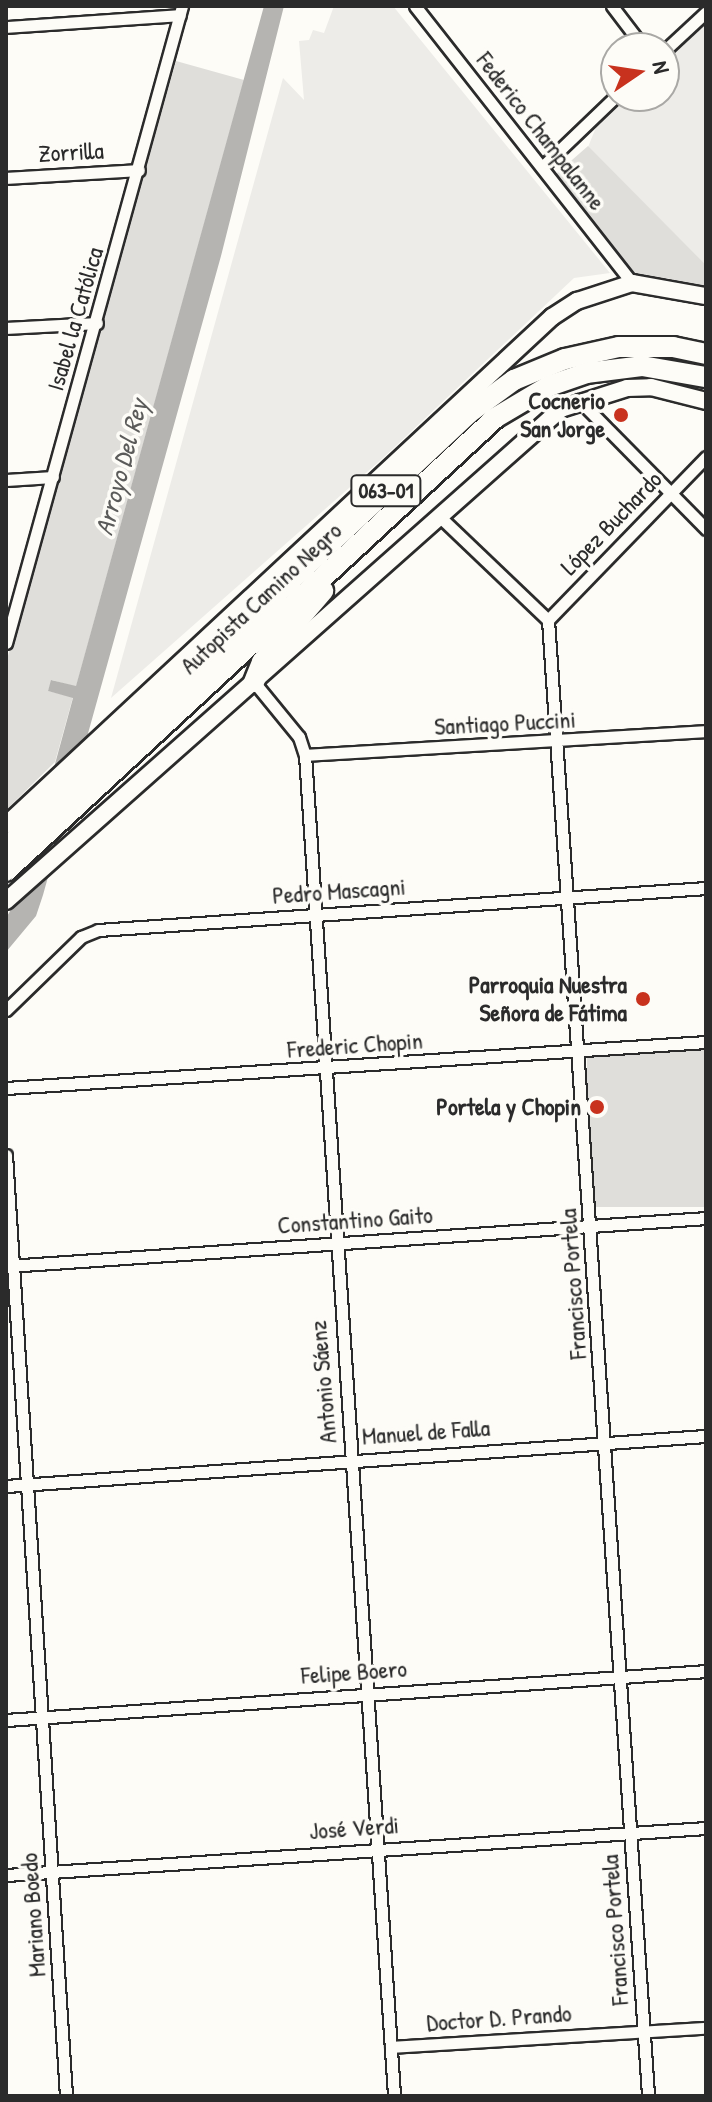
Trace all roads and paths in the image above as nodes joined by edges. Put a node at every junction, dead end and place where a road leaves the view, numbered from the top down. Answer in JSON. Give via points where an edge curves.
{"nodes":[{"id":1,"x":415,"y":6,"type":"edge"},
{"id":2,"x":612,"y":6,"type":"edge"},
{"id":3,"x":181,"y":10,"type":"edge"},
{"id":4,"x":706,"y":12,"type":"edge"},
{"id":5,"x":6,"y":27,"type":"edge"},
{"id":6,"x":632,"y":32,"type":"edge"},
{"id":7,"x":680,"y":36,"type":"edge"},
{"id":8,"x":600,"y":111,"type":"edge"},
{"id":9,"x":542,"y":167,"type":"junction"},
{"id":10,"x":139,"y":170,"type":"junction"},
{"id":11,"x":6,"y":178,"type":"edge"},
{"id":12,"x":632,"y":283,"type":"junction"},
{"id":13,"x":706,"y":296,"type":"edge"},
{"id":14,"x":97,"y":323,"type":"junction"},
{"id":15,"x":6,"y":328,"type":"edge"},
{"id":16,"x":706,"y":354,"type":"edge"},
{"id":17,"x":706,"y":377,"type":"edge"},
{"id":18,"x":579,"y":400,"type":"junction"},
{"id":19,"x":706,"y":401,"type":"edge"},
{"id":20,"x":706,"y":457,"type":"edge"},
{"id":21,"x":53,"y":477,"type":"junction"},
{"id":22,"x":6,"y":480,"type":"edge"},
{"id":23,"x":670,"y":492,"type":"junction"},
{"id":24,"x":390,"y":514,"type":"junction"},
{"id":25,"x":438,"y":515,"type":"junction"},
{"id":26,"x":706,"y":529,"type":"edge"},
{"id":27,"x":548,"y":620,"type":"junction"},
{"id":28,"x":6,"y":643,"type":"edge"},
{"id":29,"x":254,"y":682,"type":"junction"},
{"id":30,"x":706,"y":731,"type":"edge"},
{"id":31,"x":556,"y":743,"type":"junction"},
{"id":32,"x":116,"y":745,"type":"junction"},
{"id":33,"x":305,"y":755,"type":"junction"},
{"id":34,"x":9,"y":850,"type":"edge"},
{"id":35,"x":706,"y":888,"type":"edge"},
{"id":36,"x":10,"y":898,"type":"edge"},
{"id":37,"x":569,"y":898,"type":"junction"},
{"id":38,"x":314,"y":914,"type":"junction"},
{"id":39,"x":6,"y":1010,"type":"edge"},
{"id":40,"x":706,"y":1042,"type":"edge"},
{"id":41,"x":578,"y":1053,"type":"junction"},
{"id":42,"x":323,"y":1069,"type":"junction"},
{"id":43,"x":6,"y":1088,"type":"edge"},
{"id":44,"x":6,"y":1155,"type":"edge"},
{"id":45,"x":706,"y":1218,"type":"edge"},
{"id":46,"x":591,"y":1227,"type":"junction"},
{"id":47,"x":334,"y":1244,"type":"junction"},
{"id":48,"x":9,"y":1265,"type":"edge"},
{"id":49,"x":706,"y":1436,"type":"edge"},
{"id":50,"x":607,"y":1442,"type":"junction"},
{"id":51,"x":352,"y":1459,"type":"junction"},
{"id":52,"x":27,"y":1484,"type":"junction"},
{"id":53,"x":6,"y":1486,"type":"edge"},
{"id":54,"x":706,"y":1671,"type":"edge"},
{"id":55,"x":622,"y":1676,"type":"junction"},
{"id":56,"x":365,"y":1693,"type":"junction"},
{"id":57,"x":43,"y":1718,"type":"junction"},
{"id":58,"x":6,"y":1720,"type":"edge"},
{"id":59,"x":706,"y":1828,"type":"edge"},
{"id":60,"x":631,"y":1833,"type":"junction"},
{"id":61,"x":377,"y":1848,"type":"junction"},
{"id":62,"x":51,"y":1871,"type":"junction"},
{"id":63,"x":6,"y":1875,"type":"edge"},
{"id":64,"x":706,"y":2028,"type":"edge"},
{"id":65,"x":643,"y":2031,"type":"junction"},
{"id":66,"x":391,"y":2047,"type":"junction"},
{"id":67,"x":66,"y":2096,"type":"edge"},
{"id":68,"x":394,"y":2096,"type":"edge"},
{"id":69,"x":648,"y":2096,"type":"edge"}],
"edges":[{"from":1,"to":9,"type":"street","name":"Federico Champalanne"},
{"from":2,"to":6,"type":"street"},
{"from":3,"to":5,"type":"street"},
{"from":3,"to":10,"type":"street","name":"Isabel la Católica"},
{"from":4,"to":7,"type":"street"},
{"from":8,"to":9,"type":"street"},
{"from":9,"to":12,"type":"street","name":"Federico Champalanne"},
{"from":10,"to":11,"type":"street","name":"Zorrilla"},
{"from":10,"to":14,"type":"street","name":"Isabel la Católica"},
{"from":12,"to":13,"type":"street"},
{"from":12,"to":32,"type":"street","via":[[577,301],[552,317]]},
{"from":14,"to":15,"type":"street"},
{"from":14,"to":21,"type":"street","name":"Isabel la Católica"},
{"from":16,"to":32,"type":"highway","name":"Autopista Camino Negro","number":"063-01","via":[[673,347],[619,347],[565,359],[514,380],[469,413]]},
{"from":17,"to":24,"type":"highway","name":"Autopista Camino Negro","number":"063-01","via":[[670,368],[614,368],[549,386],[495,418]]},
{"from":18,"to":19,"type":"street","via":[[651,387]]},
{"from":18,"to":23,"type":"street"},
{"from":18,"to":25,"type":"street","via":[[543,423]]},
{"from":20,"to":23,"type":"street","name":"López Buchardo"},
{"from":21,"to":22,"type":"street"},
{"from":21,"to":28,"type":"street","name":"Isabel la Católica"},
{"from":23,"to":26,"type":"street"},
{"from":23,"to":27,"type":"street","name":"López Buchardo"},
{"from":24,"to":29,"type":"highway","via":[[262,662]]},
{"from":24,"to":32,"type":"highway","name":"Autopista Camino Negro","number":"063-01"},
{"from":25,"to":27,"type":"street"},
{"from":25,"to":29,"type":"street"},
{"from":27,"to":31,"type":"street","name":"Francisco Portela"},
{"from":29,"to":33,"type":"street","name":"Antonio Sáenz","via":[[299,737]]},
{"from":29,"to":36,"type":"street"},
{"from":30,"to":31,"type":"street","name":"Santiago Puccini"},
{"from":31,"to":33,"type":"street","name":"Santiago Puccini"},
{"from":31,"to":37,"type":"street","name":"Francisco Portela"},
{"from":32,"to":34,"type":"highway","name":"Autopista Camino Negro","number":"063-01"},
{"from":32,"to":34,"type":"street","via":[[27,806]]},
{"from":33,"to":38,"type":"street","name":"Antonio Sáenz"},
{"from":35,"to":37,"type":"street","name":"Pedro Mascagni"},
{"from":37,"to":38,"type":"street","name":"Pedro Mascagni"},
{"from":37,"to":41,"type":"street","name":"Francisco Portela"},
{"from":38,"to":39,"type":"street","name":"Pedro Mascagni","via":[[98,930],[81,937]]},
{"from":38,"to":42,"type":"street","name":"Antonio Sáenz"},
{"from":40,"to":41,"type":"street","name":"Frederic Chopin"},
{"from":41,"to":42,"type":"street","name":"Frederic Chopin"},
{"from":41,"to":46,"type":"street","name":"Francisco Portela"},
{"from":42,"to":43,"type":"street","name":"Frederic Chopin"},
{"from":42,"to":47,"type":"street","name":"Antonio Sáenz"},
{"from":44,"to":48,"type":"street","name":"Mariano Boedo"},
{"from":45,"to":46,"type":"street","name":"Constantino Gaito"},
{"from":46,"to":47,"type":"street","name":"Constantino Gaito"},
{"from":46,"to":50,"type":"street","name":"Francisco Portela"},
{"from":47,"to":48,"type":"street","name":"Constantino Gaito"},
{"from":47,"to":51,"type":"street","name":"Antonio Sáenz"},
{"from":48,"to":52,"type":"street","name":"Mariano Boedo"},
{"from":49,"to":50,"type":"street","name":"Manuel de Falla"},
{"from":50,"to":51,"type":"street","name":"Manuel de Falla"},
{"from":50,"to":55,"type":"street","name":"Francisco Portela"},
{"from":51,"to":52,"type":"street","name":"Manuel de Falla"},
{"from":51,"to":56,"type":"street","name":"Antonio Sáenz"},
{"from":52,"to":53,"type":"street","name":"Manuel de Falla"},
{"from":52,"to":57,"type":"street","name":"Mariano Boedo"},
{"from":54,"to":55,"type":"street","name":"Felipe Boero"},
{"from":55,"to":56,"type":"street","name":"Felipe Boero"},
{"from":55,"to":60,"type":"street","name":"Francisco Portela"},
{"from":56,"to":57,"type":"street","name":"Felipe Boero"},
{"from":56,"to":61,"type":"street","name":"Antonio Sáenz"},
{"from":57,"to":58,"type":"street","name":"Felipe Boero"},
{"from":57,"to":62,"type":"street","name":"Mariano Boedo"},
{"from":59,"to":60,"type":"street","name":"José Verdi"},
{"from":60,"to":61,"type":"street","name":"José Verdi"},
{"from":60,"to":65,"type":"street","name":"Francisco Portela"},
{"from":61,"to":62,"type":"street","name":"José Verdi"},
{"from":61,"to":66,"type":"street","name":"Antonio Sáenz"},
{"from":62,"to":63,"type":"street","name":"José Verdi"},
{"from":62,"to":67,"type":"street","name":"Mariano Boedo"},
{"from":64,"to":65,"type":"street","name":"Doctor D. Prando"},
{"from":65,"to":66,"type":"street","name":"Doctor D. Prando"},
{"from":65,"to":69,"type":"street","name":"Francisco Portela"},
{"from":66,"to":68,"type":"street","name":"Antonio Sáenz"}]}
